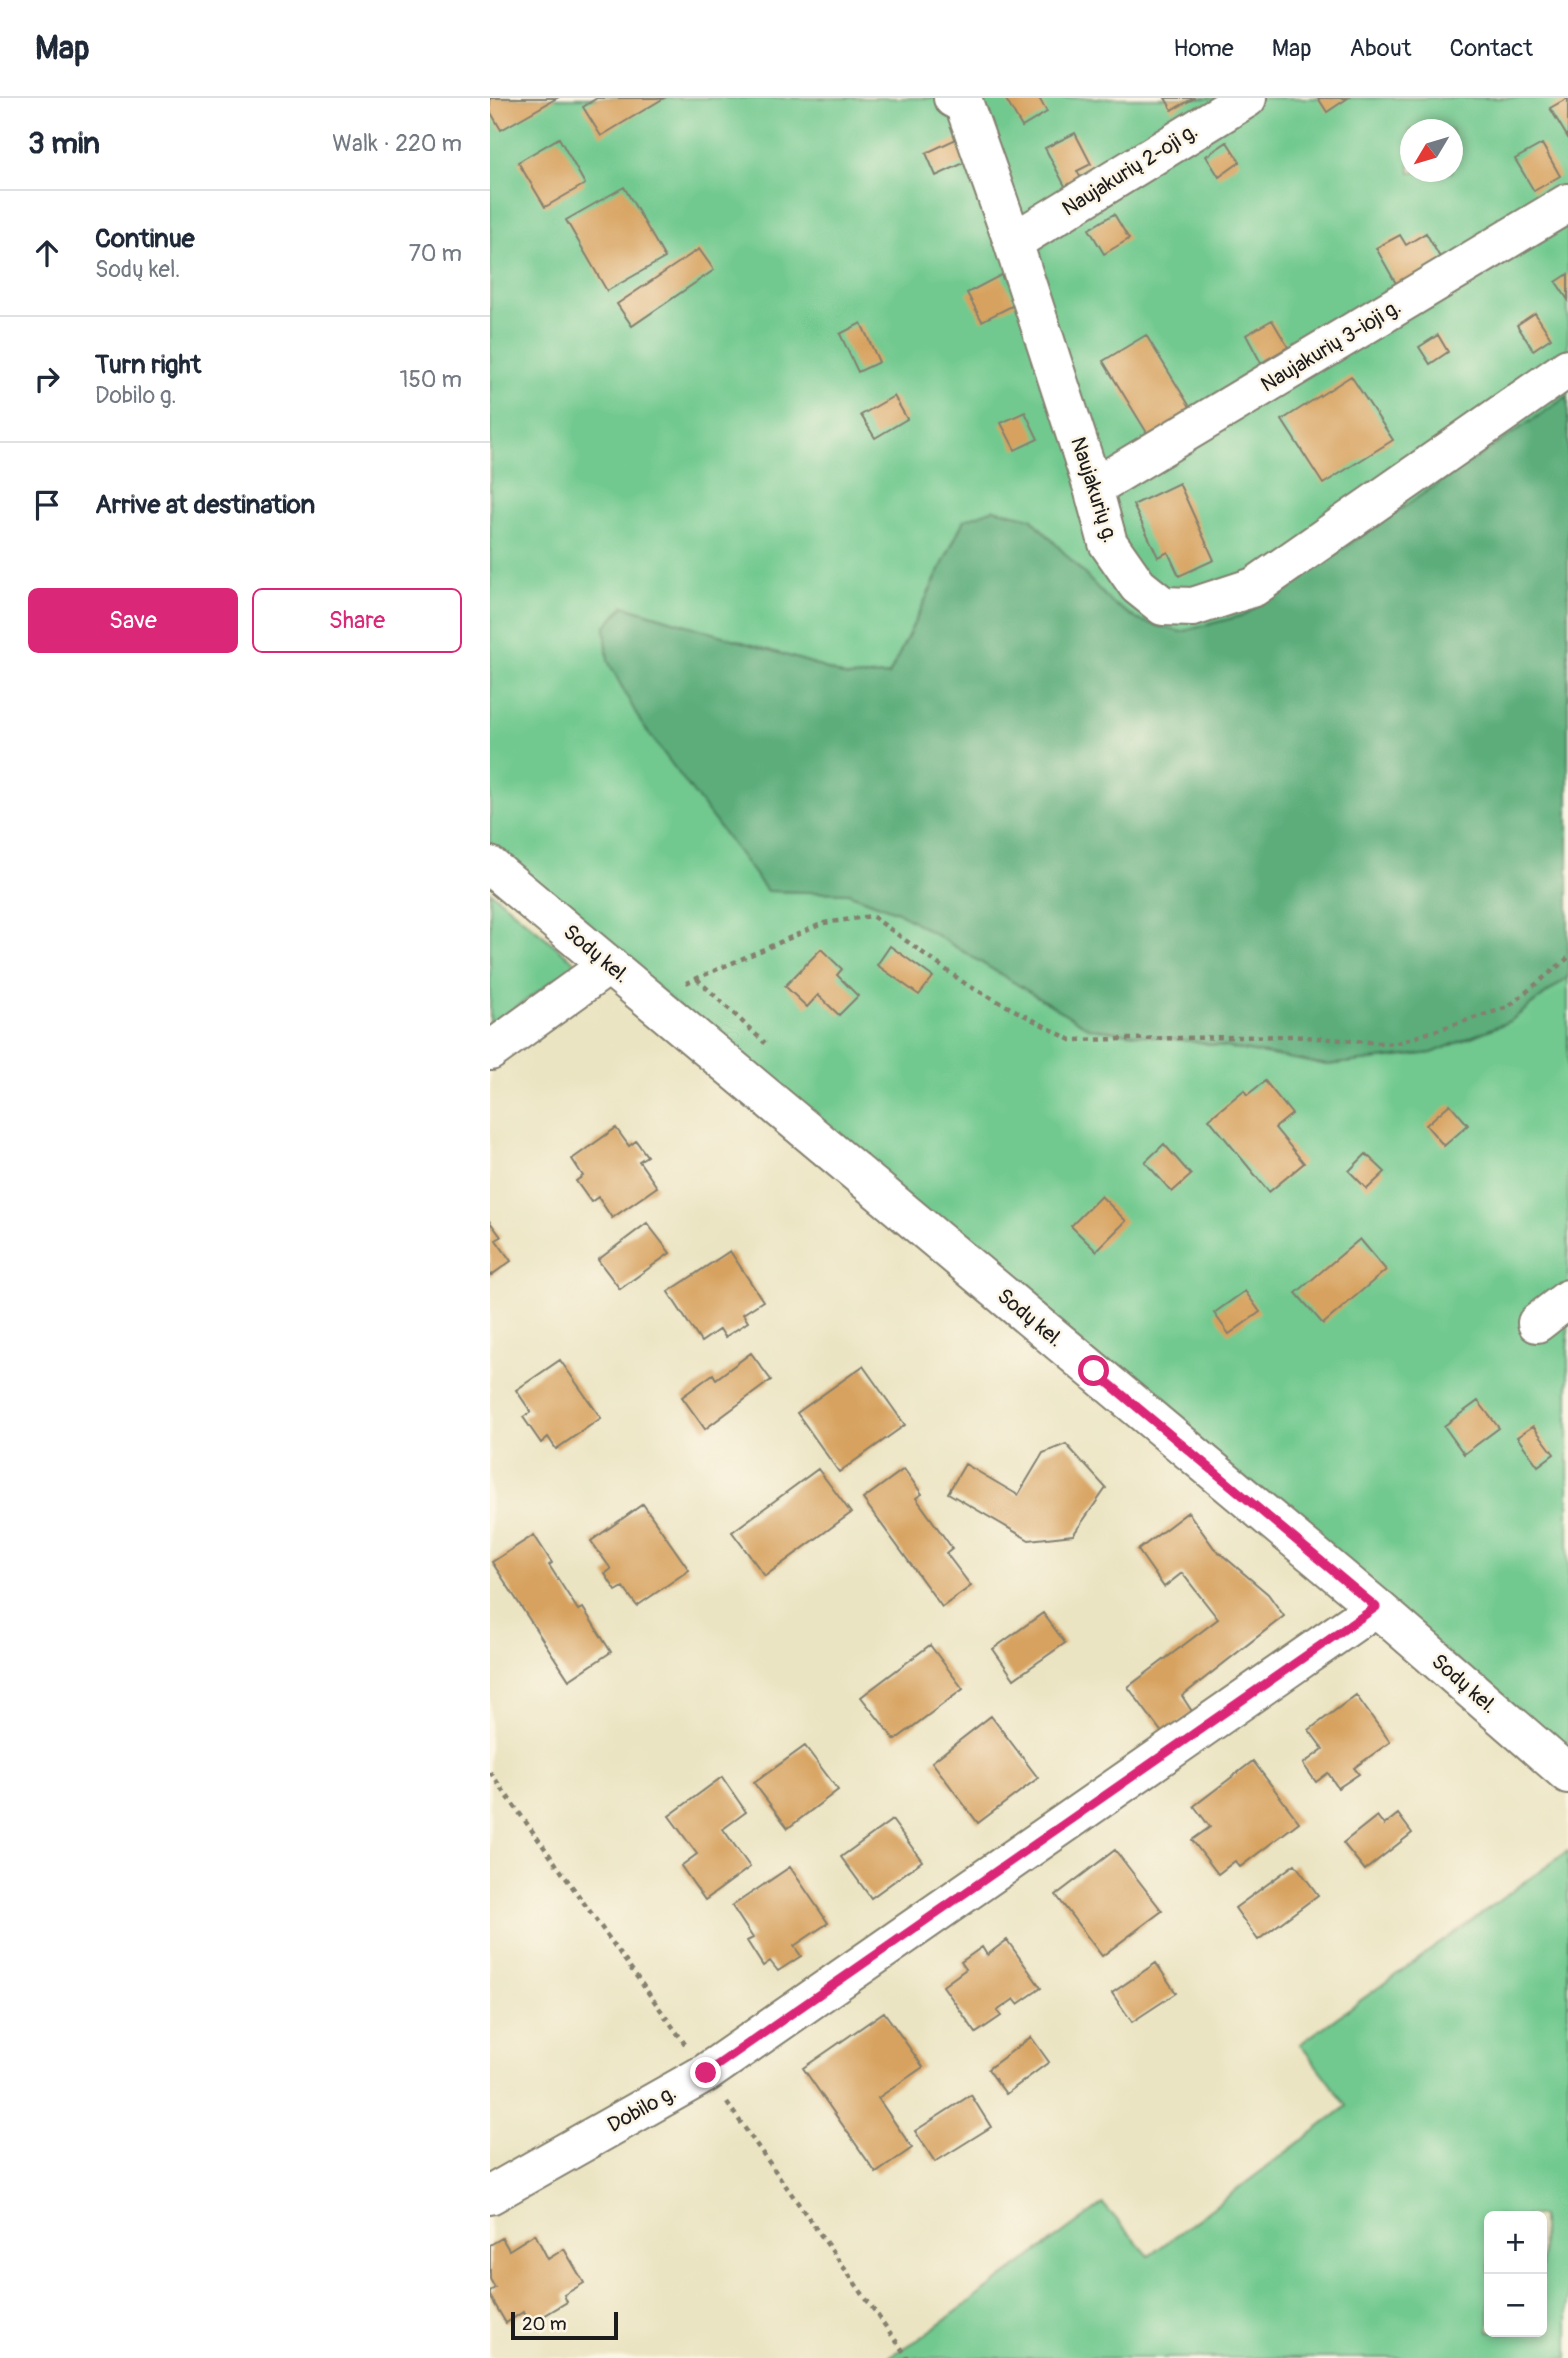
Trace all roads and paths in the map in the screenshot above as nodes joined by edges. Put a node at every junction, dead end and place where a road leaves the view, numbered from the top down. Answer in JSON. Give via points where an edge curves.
{"nodes":[{"id":1,"x":1247,"y":98,"type":"edge"},
{"id":2,"x":962,"y":100,"type":"edge"},
{"id":3,"x":1568,"y":203,"type":"edge"},
{"id":4,"x":1013,"y":243,"type":"junction"},
{"id":5,"x":1568,"y":368,"type":"edge"},
{"id":6,"x":1093,"y":488,"type":"junction"},
{"id":7,"x":490,"y":866,"type":"edge"},
{"id":8,"x":1568,"y":958,"type":"edge"},
{"id":9,"x":609,"y":965,"type":"junction"},
{"id":10,"x":650,"y":999,"type":"junction"},
{"id":11,"x":490,"y":1051,"type":"edge"},
{"id":12,"x":1568,"y":1298,"type":"edge"},
{"id":13,"x":1537,"y":1323,"type":"dead end"},
{"id":14,"x":1376,"y":1607,"type":"junction"},
{"id":15,"x":1568,"y":1774,"type":"edge"},
{"id":16,"x":490,"y":2195,"type":"edge"}],
"edges":[{"from":1,"to":4,"type":"street","name":"Naujakurių 2-oji g."},
{"from":2,"to":4,"type":"street","name":"Naujakurių g."},
{"from":3,"to":6,"type":"street","name":"Naujakurių 3-ioji g."},
{"from":4,"to":6,"type":"street","name":"Naujakurių g."},
{"from":5,"to":6,"type":"street","name":"Naujakurių g.","via":[[1254,587],[1192,607],[1163,606],[1138,586],[1108,543]]},
{"from":7,"to":9,"type":"street","name":"Sodų kel."},
{"from":8,"to":10,"type":"path","via":[[1508,1007],[1394,1044],[1292,1036],[1071,1040],[967,985],[872,916],[824,923]]},
{"from":9,"to":10,"type":"street","name":"Sodų kel."},
{"from":9,"to":11,"type":"street"},
{"from":10,"to":14,"type":"street","name":"Sodų kel."},
{"from":12,"to":13,"type":"street"},
{"from":14,"to":15,"type":"street","name":"Sodų kel."},
{"from":14,"to":16,"type":"street","name":"Dobilo g.","via":[[706,2073]]}]}
